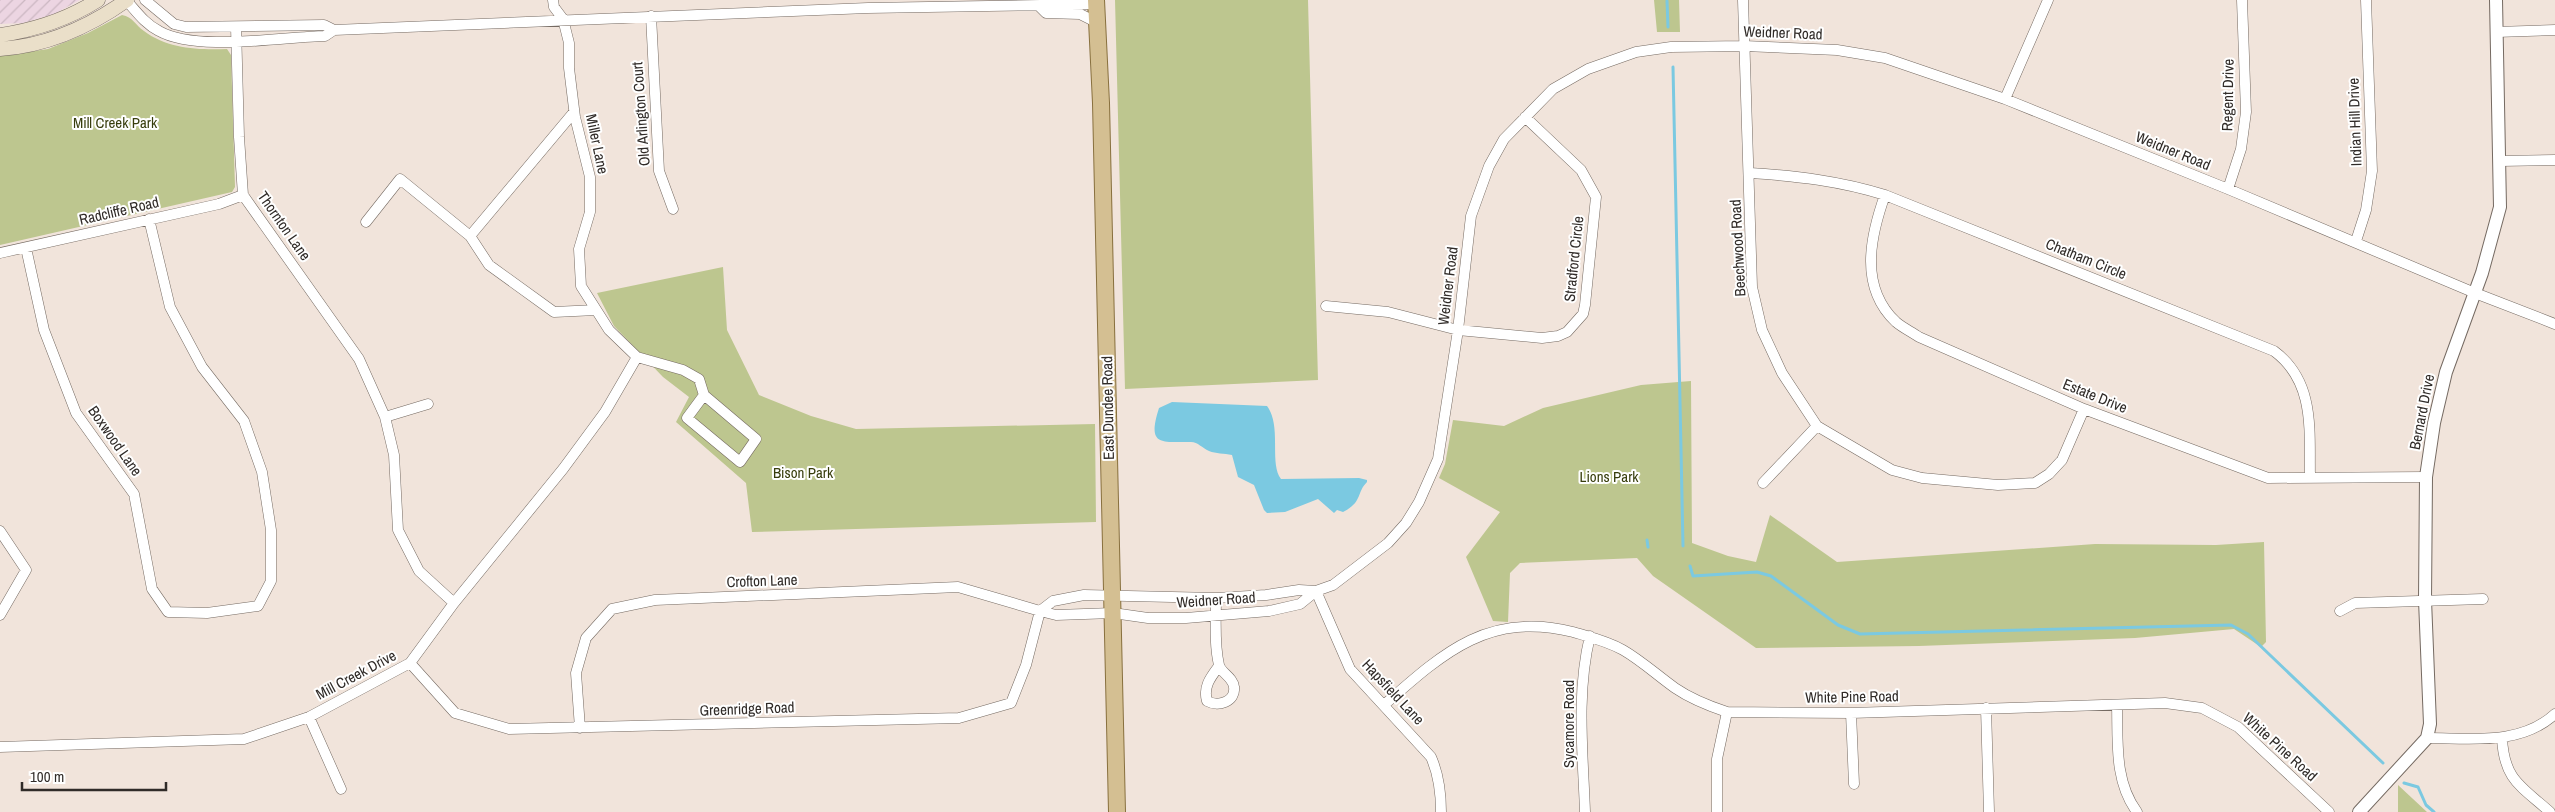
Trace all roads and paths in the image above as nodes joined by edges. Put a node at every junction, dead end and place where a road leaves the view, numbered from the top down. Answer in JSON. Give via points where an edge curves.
{"nodes":[{"id":1,"x":98,"y":0,"type":"edge"},
{"id":2,"x":126,"y":0,"type":"edge"},
{"id":3,"x":145,"y":0,"type":"edge"},
{"id":4,"x":554,"y":0,"type":"edge"},
{"id":5,"x":1743,"y":0,"type":"edge"},
{"id":6,"x":2048,"y":0,"type":"edge"},
{"id":7,"x":2242,"y":0,"type":"edge"},
{"id":8,"x":2366,"y":0,"type":"edge"},
{"id":9,"x":2496,"y":0,"type":"edge"},
{"id":10,"x":1098,"y":2,"type":"edge"},
{"id":11,"x":887,"y":4,"type":"edge"},
{"id":12,"x":1040,"y":7,"type":"junction"},
{"id":13,"x":650,"y":16,"type":"junction"},
{"id":14,"x":563,"y":19,"type":"junction"},
{"id":15,"x":1098,"y":23,"type":"junction"},
{"id":16,"x":236,"y":27,"type":"junction"},
{"id":17,"x":334,"y":30,"type":"junction"},
{"id":18,"x":2555,"y":30,"type":"edge"},
{"id":19,"x":2496,"y":32,"type":"junction"},
{"id":20,"x":0,"y":35,"type":"edge"},
{"id":21,"x":236,"y":40,"type":"junction"},
{"id":22,"x":1744,"y":46,"type":"junction"},
{"id":23,"x":0,"y":49,"type":"edge"},
{"id":24,"x":2005,"y":99,"type":"junction"},
{"id":25,"x":574,"y":112,"type":"junction"},
{"id":26,"x":1525,"y":117,"type":"junction"},
{"id":27,"x":2555,"y":160,"type":"edge"},
{"id":28,"x":2500,"y":161,"type":"junction"},
{"id":29,"x":1750,"y":173,"type":"junction"},
{"id":30,"x":2228,"y":189,"type":"junction"},
{"id":31,"x":243,"y":195,"type":"junction"},
{"id":32,"x":1885,"y":195,"type":"junction"},
{"id":33,"x":673,"y":209,"type":"dead end"},
{"id":34,"x":149,"y":219,"type":"junction"},
{"id":35,"x":366,"y":222,"type":"dead end"},
{"id":36,"x":470,"y":236,"type":"junction"},
{"id":37,"x":2356,"y":242,"type":"junction"},
{"id":38,"x":26,"y":248,"type":"junction"},
{"id":39,"x":0,"y":253,"type":"edge"},
{"id":40,"x":2475,"y":293,"type":"junction"},
{"id":41,"x":1326,"y":306,"type":"dead end"},
{"id":42,"x":596,"y":310,"type":"junction"},
{"id":43,"x":2555,"y":324,"type":"edge"},
{"id":44,"x":1458,"y":330,"type":"junction"},
{"id":45,"x":637,"y":357,"type":"junction"},
{"id":46,"x":704,"y":395,"type":"junction"},
{"id":47,"x":428,"y":404,"type":"dead end"},
{"id":48,"x":2084,"y":408,"type":"junction"},
{"id":49,"x":385,"y":418,"type":"junction"},
{"id":50,"x":1817,"y":426,"type":"junction"},
{"id":51,"x":2426,"y":477,"type":"junction"},
{"id":52,"x":2310,"y":478,"type":"junction"},
{"id":53,"x":1763,"y":483,"type":"dead end"},
{"id":54,"x":0,"y":531,"type":"edge"},
{"id":55,"x":1316,"y":591,"type":"junction"},
{"id":56,"x":1112,"y":595,"type":"junction"},
{"id":57,"x":1216,"y":598,"type":"junction"},
{"id":58,"x":2483,"y":599,"type":"dead end"},
{"id":59,"x":2426,"y":600,"type":"junction"},
{"id":60,"x":454,"y":603,"type":"junction"},
{"id":61,"x":1040,"y":611,"type":"junction"},
{"id":62,"x":2340,"y":611,"type":"dead end"},
{"id":63,"x":1113,"y":613,"type":"junction"},
{"id":64,"x":0,"y":615,"type":"edge"},
{"id":65,"x":1216,"y":616,"type":"junction"},
{"id":66,"x":1590,"y":636,"type":"junction"},
{"id":67,"x":410,"y":663,"type":"junction"},
{"id":68,"x":1219,"y":666,"type":"dead end"},
{"id":69,"x":1384,"y":705,"type":"junction"},
{"id":70,"x":2117,"y":705,"type":"junction"},
{"id":71,"x":1986,"y":708,"type":"junction"},
{"id":72,"x":1727,"y":712,"type":"junction"},
{"id":73,"x":1851,"y":713,"type":"junction"},
{"id":74,"x":2555,"y":714,"type":"edge"},
{"id":75,"x":309,"y":717,"type":"junction"},
{"id":76,"x":580,"y":728,"type":"junction"},
{"id":77,"x":2427,"y":738,"type":"junction"},
{"id":78,"x":2502,"y":738,"type":"junction"},
{"id":79,"x":0,"y":747,"type":"edge"},
{"id":80,"x":1854,"y":784,"type":"dead end"},
{"id":81,"x":342,"y":789,"type":"dead end"},
{"id":82,"x":1117,"y":812,"type":"edge"},
{"id":83,"x":1442,"y":812,"type":"edge"},
{"id":84,"x":1585,"y":812,"type":"edge"},
{"id":85,"x":1717,"y":812,"type":"edge"},
{"id":86,"x":1989,"y":812,"type":"edge"},
{"id":87,"x":2137,"y":812,"type":"edge"},
{"id":88,"x":2329,"y":812,"type":"edge"},
{"id":89,"x":2359,"y":812,"type":"edge"},
{"id":90,"x":2550,"y":812,"type":"edge"}],
"edges":[{"from":1,"to":20,"type":"main road","via":[[64,19]]},
{"from":2,"to":21,"type":"street","via":[[148,24],[172,37],[190,41]]},
{"from":2,"to":23,"type":"main road","via":[[60,37],[24,47]]},
{"from":3,"to":16,"type":"street","via":[[180,26]]},
{"from":4,"to":14,"type":"street","name":"Miller Lane","via":[[554,7]]},
{"from":5,"to":22,"type":"street","name":"Beechwood Road"},
{"from":6,"to":24,"type":"street"},
{"from":7,"to":30,"type":"street","name":"Regent Drive","via":[[2246,112],[2241,149]]},
{"from":8,"to":37,"type":"street","name":"Indian Hill Drive","via":[[2372,171],[2366,210]]},
{"from":9,"to":19,"type":"street","name":"Bernard Drive"},
{"from":10,"to":12,"type":"street"},
{"from":10,"to":15,"type":"main road","name":"East Dundee Road"},
{"from":11,"to":12,"type":"street"},
{"from":11,"to":13,"type":"street"},
{"from":12,"to":15,"type":"street","via":[[1046,13],[1080,14]]},
{"from":13,"to":14,"type":"street"},
{"from":13,"to":33,"type":"street","name":"Old Arlington Court","via":[[659,171]]},
{"from":14,"to":17,"type":"street"},
{"from":14,"to":25,"type":"street","name":"Miller Lane","via":[[569,43]]},
{"from":15,"to":56,"type":"main road","name":"East Dundee Road"},
{"from":16,"to":17,"type":"street","via":[[324,25]]},
{"from":16,"to":21,"type":"street","name":"Thornton Lane"},
{"from":17,"to":21,"type":"street","via":[[325,36]]},
{"from":18,"to":19,"type":"street"},
{"from":19,"to":28,"type":"street","name":"Bernard Drive"},
{"from":21,"to":31,"type":"street","name":"Thornton Lane"},
{"from":22,"to":24,"type":"street","name":"Weidner Road","via":[[1837,50],[1885,58]]},
{"from":22,"to":26,"type":"street","name":"Weidner Road","via":[[1671,47],[1611,59],[1553,89]]},
{"from":22,"to":29,"type":"street","name":"Beechwood Road"},
{"from":24,"to":30,"type":"street","name":"Weidner Road"},
{"from":25,"to":36,"type":"street"},
{"from":25,"to":42,"type":"street","name":"Miller Lane","via":[[590,177],[590,212],[579,250],[581,286]]},
{"from":26,"to":44,"type":"street","name":"Weidner Road","via":[[1504,139],[1489,166],[1472,216]]},
{"from":26,"to":44,"type":"street","name":"Stradford Circle","via":[[1581,170],[1596,197],[1583,314],[1567,332],[1550,338]]},
{"from":27,"to":28,"type":"street"},
{"from":28,"to":40,"type":"street","name":"Bernard Drive","via":[[2500,207]]},
{"from":29,"to":32,"type":"street","name":"Chatham Circle","via":[[1847,183]]},
{"from":29,"to":50,"type":"street","name":"Beechwood Road","via":[[1752,287],[1762,330],[1782,373]]},
{"from":30,"to":37,"type":"street","name":"Weidner Road"},
{"from":31,"to":34,"type":"street","name":"Radcliffe Road","via":[[219,204]]},
{"from":31,"to":49,"type":"street","name":"Thornton Lane","via":[[359,359]]},
{"from":32,"to":48,"type":"street","name":"Estate Drive","via":[[1870,249],[1870,274],[1879,299],[1896,322],[1919,337]]},
{"from":32,"to":52,"type":"street","name":"Chatham Circle","via":[[2274,351],[2296,372],[2306,394]]},
{"from":34,"to":38,"type":"street","name":"Radcliffe Road"},
{"from":34,"to":38,"type":"street","name":"Boxwood Lane","via":[[170,307],[202,368],[244,422],[262,472],[269,520],[271,581],[258,606],[207,613],[168,612],[152,589],[134,494],[76,413],[44,330]]},
{"from":35,"to":36,"type":"street","via":[[400,179]]},
{"from":36,"to":42,"type":"street","via":[[489,266],[554,312]]},
{"from":37,"to":40,"type":"street","name":"Weidner Road"},
{"from":38,"to":39,"type":"street","name":"Radcliffe Road"},
{"from":40,"to":43,"type":"street","name":"Weidner Road"},
{"from":40,"to":51,"type":"street","name":"Bernard Drive","via":[[2446,372]]},
{"from":41,"to":44,"type":"street","name":"Stradford Circle","via":[[1388,312]]},
{"from":42,"to":45,"type":"street","name":"Miller Lane","via":[[609,330]]},
{"from":44,"to":55,"type":"street","name":"Weidner Road","via":[[1442,446],[1419,502],[1406,523],[1376,553],[1333,585]]},
{"from":45,"to":46,"type":"street","name":"Miller Lane","via":[[683,370],[699,379]]},
{"from":45,"to":60,"type":"street","name":"Mill Creek Drive","via":[[600,419]]},
{"from":46,"to":46,"type":"street","via":[[756,439],[740,462],[687,418]]},
{"from":47,"to":49,"type":"street"},
{"from":48,"to":50,"type":"street","name":"Beechwood Road","via":[[2062,460],[2035,483],[1998,485],[1922,478],[1892,470]]},
{"from":48,"to":52,"type":"street","name":"Estate Drive","via":[[2268,478]]},
{"from":49,"to":60,"type":"street","name":"Thornton Lane","via":[[394,455],[398,530],[419,571]]},
{"from":50,"to":53,"type":"street"},
{"from":51,"to":52,"type":"street","name":"Estate Drive"},
{"from":51,"to":59,"type":"street","name":"Bernard Drive"},
{"from":54,"to":64,"type":"street","via":[[26,570]]},
{"from":55,"to":57,"type":"street","name":"Weidner Road"},
{"from":55,"to":65,"type":"street","name":"Weidner Road","via":[[1300,604],[1269,611]]},
{"from":55,"to":69,"type":"street","name":"Hapsfield Lane","via":[[1350,669]]},
{"from":56,"to":57,"type":"street","name":"Weidner Road"},
{"from":56,"to":61,"type":"street","via":[[1084,595],[1053,601]]},
{"from":56,"to":63,"type":"main road","name":"East Dundee Road"},
{"from":57,"to":65,"type":"street"},
{"from":58,"to":59,"type":"street"},
{"from":59,"to":62,"type":"street","via":[[2355,603]]},
{"from":59,"to":77,"type":"street","name":"Bernard Drive","via":[[2430,724]]},
{"from":60,"to":67,"type":"street","name":"Mill Creek Drive"},
{"from":61,"to":63,"type":"street","name":"Crofton Lane","via":[[1056,615]]},
{"from":61,"to":76,"type":"street","name":"Greenridge Road","via":[[1026,665],[1011,704],[959,718]]},
{"from":61,"to":76,"type":"street","name":"Crofton Lane","via":[[958,587],[655,600],[612,609],[586,638],[576,673]]},
{"from":63,"to":65,"type":"street","name":"Weidner Road","via":[[1136,618]]},
{"from":63,"to":82,"type":"main road","name":"East Dundee Road"},
{"from":65,"to":68,"type":"street"},
{"from":66,"to":69,"type":"street","name":"White Pine Road","via":[[1535,626],[1489,631],[1417,676]]},
{"from":66,"to":72,"type":"street","name":"White Pine Road","via":[[1623,650],[1692,698]]},
{"from":66,"to":84,"type":"street","name":"Sycamore Road","via":[[1582,697]]},
{"from":67,"to":75,"type":"street","name":"Mill Creek Drive"},
{"from":67,"to":76,"type":"street","name":"Greenridge Road","via":[[455,714],[509,729]]},
{"from":69,"to":83,"type":"street","name":"Hapsfield Lane","via":[[1431,757],[1441,788]]},
{"from":70,"to":71,"type":"street","name":"White Pine Road"},
{"from":70,"to":87,"type":"street","via":[[2122,785]]},
{"from":70,"to":88,"type":"street","name":"White Pine Road","via":[[2183,704],[2221,716],[2238,727]]},
{"from":71,"to":73,"type":"street","name":"White Pine Road"},
{"from":71,"to":86,"type":"street"},
{"from":72,"to":73,"type":"street","name":"White Pine Road"},
{"from":72,"to":85,"type":"street","via":[[1718,759]]},
{"from":73,"to":80,"type":"street"},
{"from":74,"to":78,"type":"street","via":[[2520,735]]},
{"from":75,"to":79,"type":"street","name":"Mill Creek Drive","via":[[244,739]]},
{"from":75,"to":81,"type":"street"},
{"from":77,"to":78,"type":"street"},
{"from":77,"to":89,"type":"street"},
{"from":78,"to":90,"type":"street","via":[[2504,760],[2513,779]]}]}
